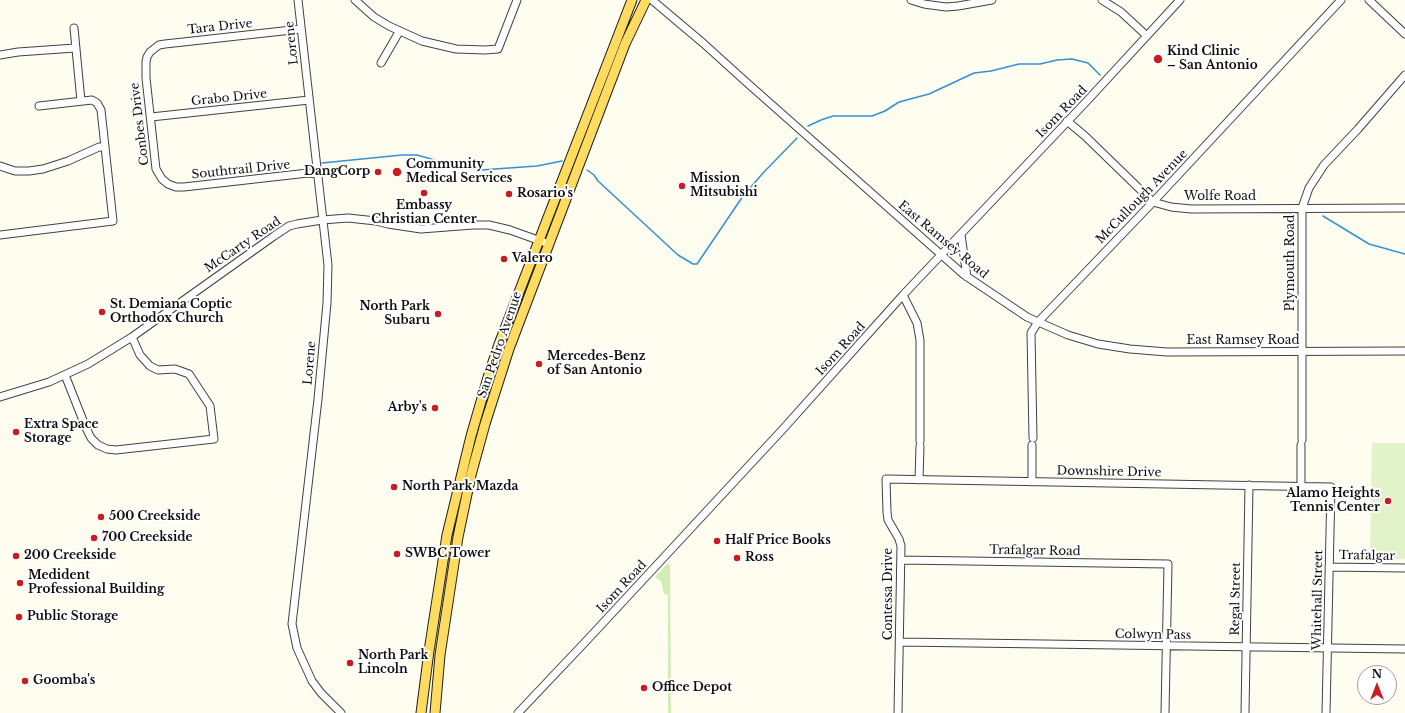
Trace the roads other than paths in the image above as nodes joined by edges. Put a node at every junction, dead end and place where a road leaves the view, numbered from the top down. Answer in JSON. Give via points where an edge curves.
{"nodes":[{"id":1,"x":298,"y":0,"type":"edge"},
{"id":2,"x":355,"y":0,"type":"edge"},
{"id":3,"x":517,"y":0,"type":"edge"},
{"id":4,"x":632,"y":0,"type":"edge"},
{"id":5,"x":646,"y":0,"type":"edge"},
{"id":6,"x":652,"y":0,"type":"edge"},
{"id":7,"x":911,"y":0,"type":"edge"},
{"id":8,"x":992,"y":0,"type":"edge"},
{"id":9,"x":1102,"y":0,"type":"edge"},
{"id":10,"x":1180,"y":0,"type":"edge"},
{"id":11,"x":1341,"y":0,"type":"edge"},
{"id":12,"x":1369,"y":0,"type":"edge"},
{"id":13,"x":74,"y":28,"type":"dead end"},
{"id":14,"x":301,"y":29,"type":"junction"},
{"id":15,"x":399,"y":32,"type":"junction"},
{"id":16,"x":1405,"y":34,"type":"edge"},
{"id":17,"x":1147,"y":36,"type":"junction"},
{"id":18,"x":75,"y":48,"type":"junction"},
{"id":19,"x":0,"y":55,"type":"edge"},
{"id":20,"x":147,"y":57,"type":"joint"},
{"id":21,"x":381,"y":63,"type":"dead end"},
{"id":22,"x":1405,"y":76,"type":"edge"},
{"id":23,"x":309,"y":100,"type":"junction"},
{"id":24,"x":80,"y":101,"type":"junction"},
{"id":25,"x":39,"y":106,"type":"dead end"},
{"id":26,"x":590,"y":108,"type":"junction"},
{"id":27,"x":600,"y":112,"type":"junction"},
{"id":28,"x":151,"y":118,"type":"junction"},
{"id":29,"x":1067,"y":121,"type":"junction"},
{"id":30,"x":105,"y":147,"type":"junction"},
{"id":31,"x":0,"y":166,"type":"edge"},
{"id":32,"x":317,"y":174,"type":"junction"},
{"id":33,"x":168,"y":184,"type":"joint"},
{"id":34,"x":1153,"y":202,"type":"junction"},
{"id":35,"x":1302,"y":208,"type":"junction"},
{"id":36,"x":1405,"y":208,"type":"edge"},
{"id":37,"x":322,"y":220,"type":"junction"},
{"id":38,"x":0,"y":235,"type":"edge"},
{"id":39,"x":961,"y":235,"type":"junction"},
{"id":40,"x":539,"y":240,"type":"junction"},
{"id":41,"x":549,"y":244,"type":"junction"},
{"id":42,"x":942,"y":255,"type":"junction"},
{"id":43,"x":967,"y":277,"type":"junction"},
{"id":44,"x":904,"y":295,"type":"junction"},
{"id":45,"x":1038,"y":322,"type":"junction"},
{"id":46,"x":132,"y":337,"type":"junction"},
{"id":47,"x":1405,"y":351,"type":"edge"},
{"id":48,"x":1302,"y":352,"type":"junction"},
{"id":49,"x":65,"y":375,"type":"junction"},
{"id":50,"x":0,"y":397,"type":"edge"},
{"id":51,"x":886,"y":479,"type":"joint"},
{"id":52,"x":919,"y":480,"type":"junction"},
{"id":53,"x":1032,"y":482,"type":"junction"},
{"id":54,"x":1249,"y":486,"type":"junction"},
{"id":55,"x":1301,"y":486,"type":"junction"},
{"id":56,"x":1331,"y":486,"type":"joint"},
{"id":57,"x":446,"y":544,"type":"junction"},
{"id":58,"x":457,"y":546,"type":"junction"},
{"id":59,"x":901,"y":560,"type":"junction"},
{"id":60,"x":442,"y":561,"type":"junction"},
{"id":61,"x":454,"y":563,"type":"junction"},
{"id":62,"x":1329,"y":567,"type":"junction"},
{"id":63,"x":1405,"y":568,"type":"edge"},
{"id":64,"x":900,"y":642,"type":"junction"},
{"id":65,"x":1166,"y":646,"type":"junction"},
{"id":66,"x":1246,"y":648,"type":"junction"},
{"id":67,"x":1328,"y":648,"type":"junction"},
{"id":68,"x":1405,"y":649,"type":"edge"},
{"id":69,"x":341,"y":713,"type":"edge"},
{"id":70,"x":421,"y":713,"type":"edge"},
{"id":71,"x":435,"y":713,"type":"edge"},
{"id":72,"x":518,"y":713,"type":"edge"},
{"id":73,"x":898,"y":713,"type":"edge"},
{"id":74,"x":1165,"y":713,"type":"edge"},
{"id":75,"x":1245,"y":713,"type":"edge"},
{"id":76,"x":1326,"y":713,"type":"edge"}],
"edges":[{"from":1,"to":14,"type":"street","name":"Lorene"},
{"from":2,"to":15,"type":"street","via":[[374,17]]},
{"from":3,"to":15,"type":"street","via":[[498,49],[456,49],[422,41]]},
{"from":4,"to":26,"type":"main road","name":"San Pedro Avenue"},
{"from":5,"to":27,"type":"main road","name":"San Pedro Avenue","via":[[625,44]]},
{"from":6,"to":42,"type":"street","name":"East Ramsey Road","via":[[704,43]]},
{"from":7,"to":8,"type":"street","via":[[946,7]]},
{"from":9,"to":17,"type":"street","via":[[1121,12]]},
{"from":10,"to":17,"type":"street","name":"Isom Road"},
{"from":11,"to":34,"type":"street","name":"McCullough Avenue"},
{"from":12,"to":16,"type":"street"},
{"from":13,"to":18,"type":"street"},
{"from":14,"to":20,"type":"street","name":"Tara Drive","via":[[165,44],[155,48]]},
{"from":14,"to":23,"type":"street","name":"Lorene"},
{"from":15,"to":21,"type":"street"},
{"from":17,"to":29,"type":"street","name":"Isom Road"},
{"from":18,"to":19,"type":"street"},
{"from":18,"to":24,"type":"street"},
{"from":20,"to":28,"type":"street","name":"Conbes Drive","via":[[146,78]]},
{"from":22,"to":35,"type":"street","name":"Plymouth Road","via":[[1324,165],[1309,188]]},
{"from":23,"to":28,"type":"street","name":"Grabo Drive"},
{"from":23,"to":32,"type":"street","name":"Lorene"},
{"from":24,"to":25,"type":"street"},
{"from":24,"to":30,"type":"street","via":[[92,100],[101,110]]},
{"from":26,"to":27,"type":"main road"},
{"from":26,"to":40,"type":"main road","name":"San Pedro Avenue"},
{"from":27,"to":41,"type":"main road","name":"San Pedro Avenue"},
{"from":28,"to":33,"type":"street","name":"Conbes Drive","via":[[156,169]]},
{"from":29,"to":34,"type":"street","name":"Wolfe Road"},
{"from":29,"to":39,"type":"street","name":"Isom Road"},
{"from":30,"to":31,"type":"street","via":[[42,169],[15,171]]},
{"from":30,"to":38,"type":"street","via":[[113,221]]},
{"from":32,"to":33,"type":"street","name":"Southtrail Drive","via":[[184,187]]},
{"from":32,"to":37,"type":"street","name":"Lorene"},
{"from":34,"to":35,"type":"street","name":"Wolfe Road","via":[[1188,209]]},
{"from":34,"to":45,"type":"street","name":"McCullough Avenue"},
{"from":35,"to":36,"type":"street","name":"Wolfe Road"},
{"from":35,"to":48,"type":"street","name":"Plymouth Road"},
{"from":37,"to":40,"type":"street","name":"McCarty Road","via":[[363,219],[421,229],[490,225]]},
{"from":37,"to":46,"type":"street","name":"McCarty Road","via":[[288,226]]},
{"from":37,"to":69,"type":"street","name":"Lorene","via":[[328,265],[327,303],[292,624],[297,648],[312,681]]},
{"from":39,"to":42,"type":"street","name":"Isom Road"},
{"from":39,"to":43,"type":"street"},
{"from":40,"to":41,"type":"street","name":"McCarty Road"},
{"from":40,"to":57,"type":"main road","name":"San Pedro Avenue","via":[[489,374],[465,459]]},
{"from":41,"to":58,"type":"main road","name":"San Pedro Avenue","via":[[509,349],[485,424],[471,475]]},
{"from":42,"to":43,"type":"street","name":"East Ramsey Road"},
{"from":42,"to":44,"type":"street","name":"Isom Road"},
{"from":43,"to":45,"type":"street","name":"East Ramsey Road"},
{"from":44,"to":52,"type":"street","via":[[917,323],[920,338]]},
{"from":44,"to":72,"type":"street","name":"Isom Road","via":[[783,429]]},
{"from":45,"to":48,"type":"street","name":"East Ramsey Road","via":[[1098,344],[1130,349],[1167,352]]},
{"from":45,"to":53,"type":"street","name":"McCullough Avenue","via":[[1031,333]]},
{"from":46,"to":49,"type":"street","name":"McCarty Road"},
{"from":46,"to":49,"type":"street","via":[[140,355],[150,366],[158,370],[175,369],[189,374],[210,406],[214,439],[107,449],[91,438]]},
{"from":47,"to":48,"type":"street","name":"East Ramsey Road"},
{"from":48,"to":55,"type":"street","name":"Plymouth Road"},
{"from":49,"to":50,"type":"street","name":"McCarty Road","via":[[30,389]]},
{"from":51,"to":52,"type":"street","name":"Downshire Drive"},
{"from":51,"to":59,"type":"street","name":"Contessa Drive","via":[[888,520],[899,539]]},
{"from":52,"to":53,"type":"street","name":"Downshire Drive"},
{"from":53,"to":54,"type":"street","name":"Downshire Drive"},
{"from":54,"to":55,"type":"street","name":"Downshire Drive"},
{"from":54,"to":66,"type":"street","name":"Regal Street"},
{"from":55,"to":56,"type":"street","name":"Downshire Drive"},
{"from":56,"to":62,"type":"street","name":"Whitehall Street"},
{"from":57,"to":58,"type":"main road"},
{"from":57,"to":60,"type":"main road","name":"San Pedro Avenue"},
{"from":58,"to":61,"type":"main road","name":"San Pedro Avenue"},
{"from":59,"to":64,"type":"street","name":"Contessa Drive"},
{"from":59,"to":65,"type":"street","name":"Trafalgar Road","via":[[1168,564]]},
{"from":60,"to":61,"type":"main road"},
{"from":60,"to":70,"type":"main road","name":"San Pedro Avenue"},
{"from":61,"to":71,"type":"main road","name":"San Pedro Avenue","via":[[440,655]]},
{"from":62,"to":63,"type":"street","name":"Trafalgar"},
{"from":62,"to":67,"type":"street","name":"Whitehall Street"},
{"from":64,"to":65,"type":"street","name":"Colwyn Pass"},
{"from":64,"to":73,"type":"street","name":"Contessa Drive"},
{"from":65,"to":66,"type":"street","name":"Colwyn Pass"},
{"from":65,"to":74,"type":"street"},
{"from":66,"to":67,"type":"street","name":"Colwyn Pass"},
{"from":66,"to":75,"type":"street","name":"Regal Street"},
{"from":67,"to":68,"type":"street","name":"Colwyn Pass"},
{"from":67,"to":76,"type":"street","name":"Whitehall Street"}]}
